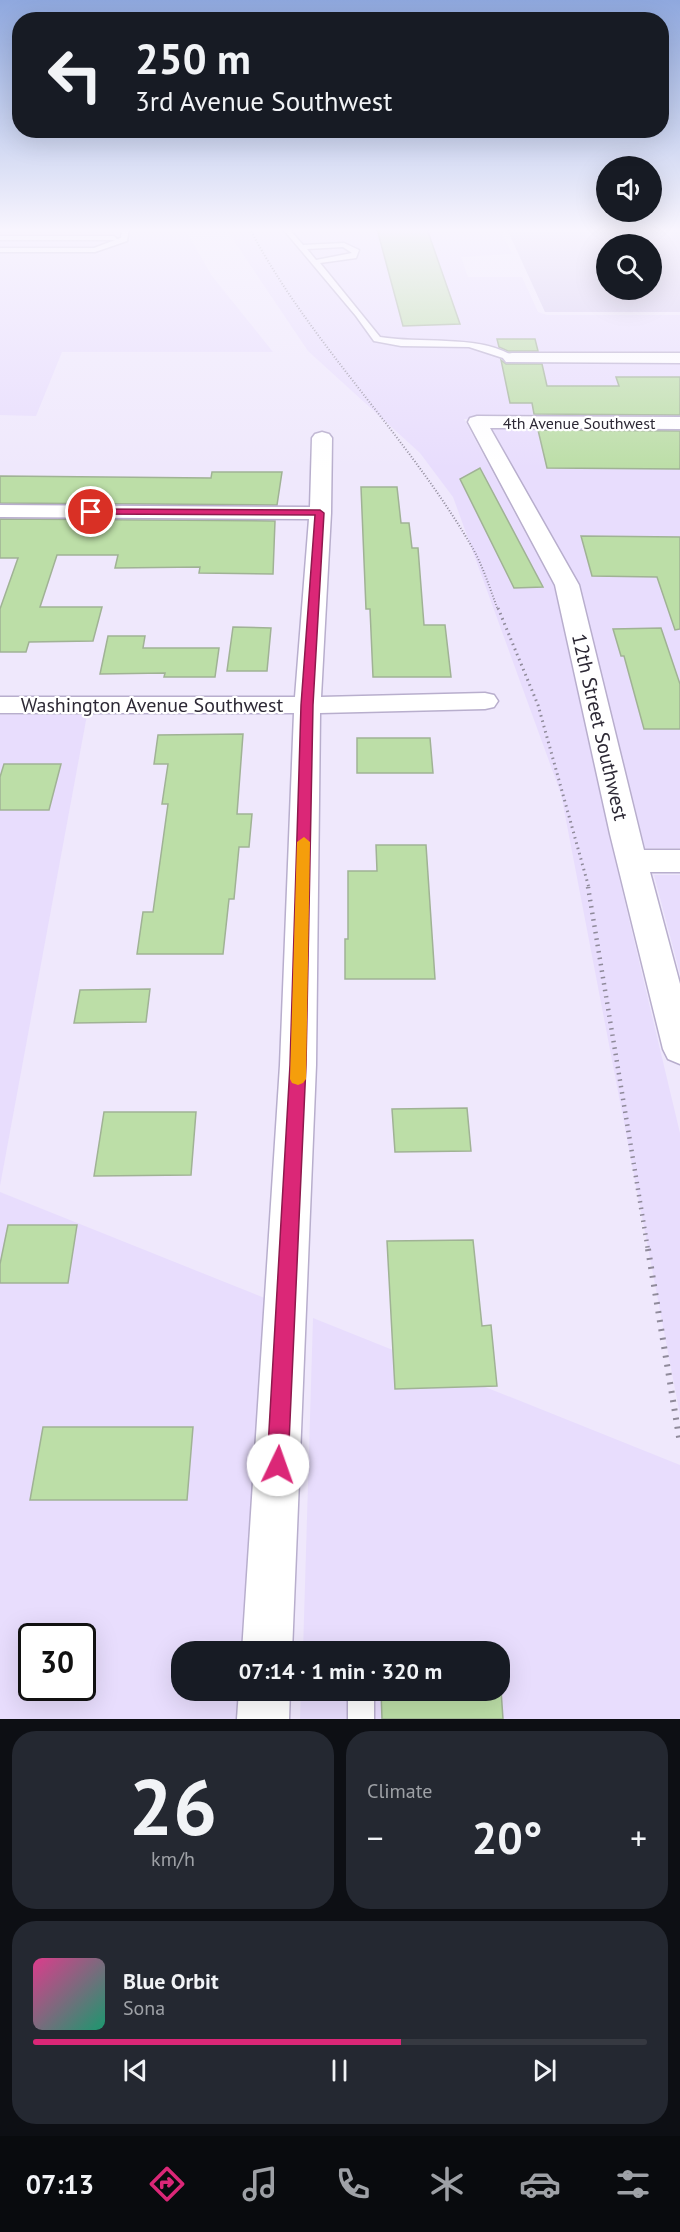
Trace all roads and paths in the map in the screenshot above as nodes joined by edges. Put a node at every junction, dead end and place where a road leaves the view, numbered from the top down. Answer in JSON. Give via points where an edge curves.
{"nodes":[{"id":1,"x":301,"y":309,"type":"edge"},
{"id":2,"x":353,"y":309,"type":"edge"},
{"id":3,"x":512,"y":358,"type":"joint"},
{"id":4,"x":680,"y":358,"type":"edge"},
{"id":5,"x":477,"y":422,"type":"joint"},
{"id":6,"x":680,"y":423,"type":"edge"},
{"id":7,"x":322,"y":438,"type":"dead end"},
{"id":8,"x":0,"y":512,"type":"edge"},
{"id":9,"x":320,"y":513,"type":"junction"},
{"id":10,"x":485,"y":701,"type":"dead end"},
{"id":11,"x":0,"y":705,"type":"edge"},
{"id":12,"x":307,"y":705,"type":"junction"},
{"id":13,"x":632,"y":861,"type":"junction"},
{"id":14,"x":680,"y":861,"type":"edge"},
{"id":15,"x":680,"y":1049,"type":"edge"},
{"id":16,"x":680,"y":1443,"type":"edge"},
{"id":17,"x":268,"y":1641,"type":"edge"},
{"id":18,"x":264,"y":1701,"type":"edge"},
{"id":19,"x":361,"y":1701,"type":"edge"},
{"id":20,"x":263,"y":1719,"type":"edge"},
{"id":21,"x":361,"y":1719,"type":"edge"}],
"edges":[{"from":1,"to":16,"type":"path","via":[[431,482],[473,549],[538,705],[586,872]]},
{"from":2,"to":3,"type":"lane","via":[[377,339],[470,344]]},
{"from":3,"to":4,"type":"street"},
{"from":5,"to":6,"type":"street","name":"4th Avenue Southwest"},
{"from":5,"to":13,"type":"street","name":"12th Street Southwest","via":[[567,585]]},
{"from":7,"to":9,"type":"street"},
{"from":8,"to":9,"type":"street"},
{"from":9,"to":12,"type":"street"},
{"from":10,"to":12,"type":"street","name":"Washington Avenue Southwest"},
{"from":11,"to":12,"type":"street","name":"Washington Avenue Southwest"},
{"from":12,"to":17,"type":"street","via":[[298,1065]]},
{"from":13,"to":14,"type":"street"},
{"from":13,"to":15,"type":"street","name":"12th Street Southwest"},
{"from":18,"to":20,"type":"street"},
{"from":19,"to":21,"type":"lane"}]}
